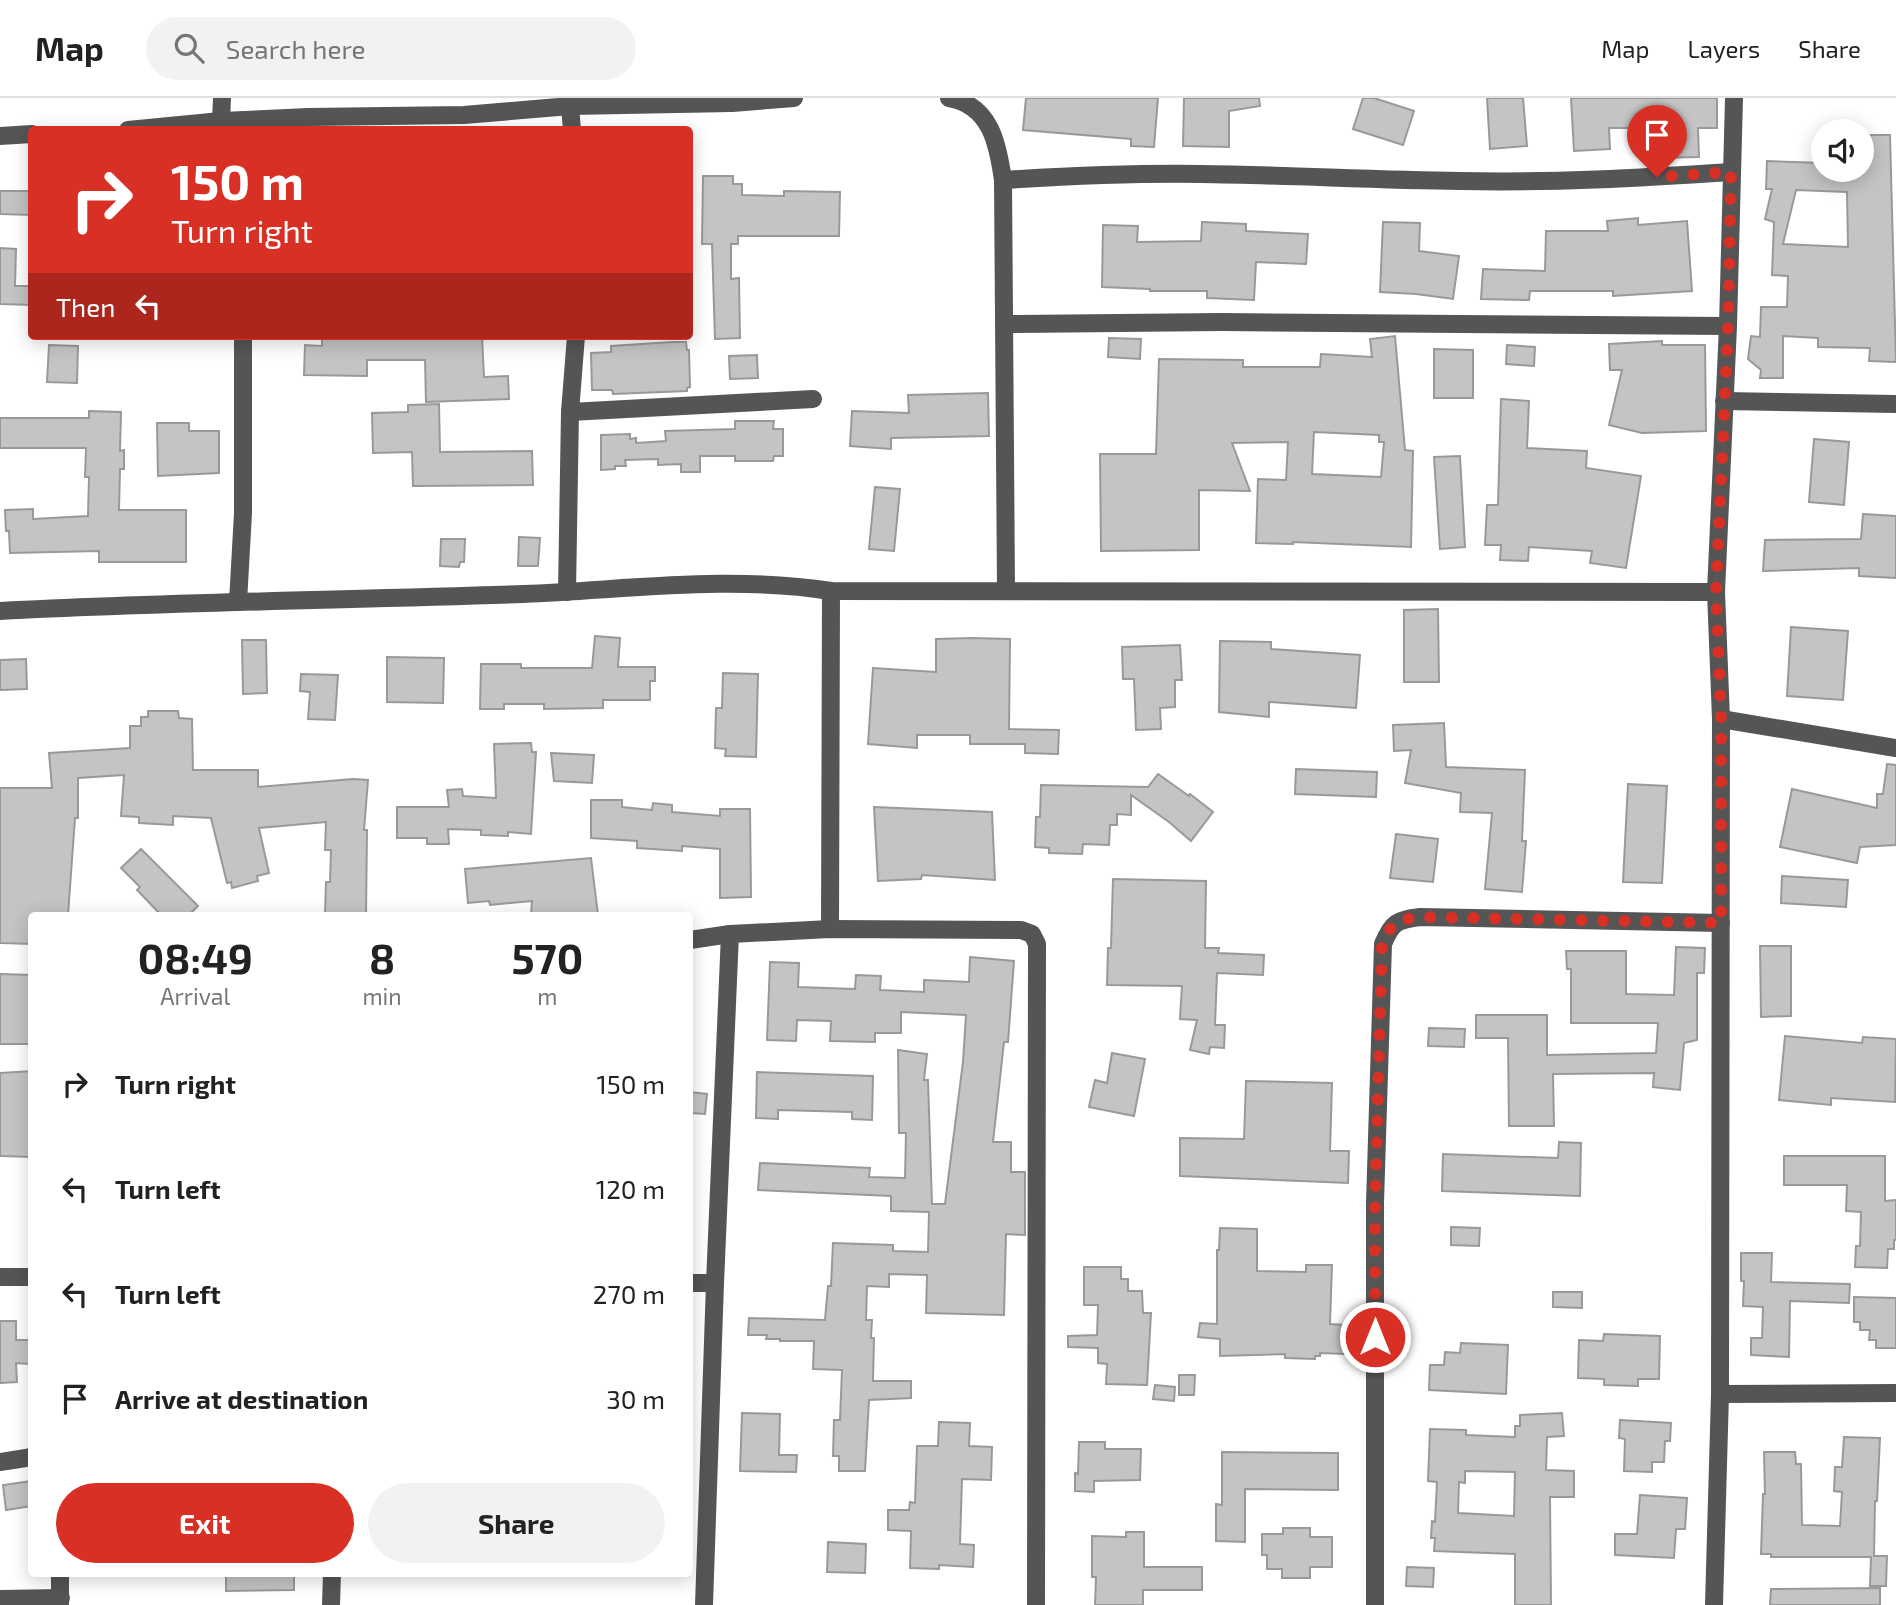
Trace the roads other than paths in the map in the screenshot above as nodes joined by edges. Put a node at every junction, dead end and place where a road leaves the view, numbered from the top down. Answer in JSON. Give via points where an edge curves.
{"nodes":[{"id":1,"x":222,"y":98,"type":"edge"},
{"id":2,"x":794,"y":98,"type":"edge"},
{"id":3,"x":949,"y":98,"type":"edge"},
{"id":4,"x":1734,"y":98,"type":"edge"},
{"id":5,"x":570,"y":106,"type":"junction"},
{"id":6,"x":221,"y":121,"type":"junction"},
{"id":7,"x":244,"y":125,"type":"edge"},
{"id":8,"x":169,"y":126,"type":"edge"},
{"id":9,"x":572,"y":126,"type":"edge"},
{"id":10,"x":28,"y":134,"type":"edge"},
{"id":11,"x":0,"y":136,"type":"edge"},
{"id":12,"x":1731,"y":172,"type":"junction"},
{"id":13,"x":1003,"y":180,"type":"junction"},
{"id":14,"x":1005,"y":324,"type":"junction"},
{"id":15,"x":1728,"y":326,"type":"junction"},
{"id":16,"x":243,"y":340,"type":"edge"},
{"id":17,"x":576,"y":340,"type":"edge"},
{"id":18,"x":814,"y":399,"type":"dead end"},
{"id":19,"x":1724,"y":401,"type":"junction"},
{"id":20,"x":1896,"y":404,"type":"edge"},
{"id":21,"x":570,"y":412,"type":"junction"},
{"id":22,"x":1006,"y":590,"type":"junction"},
{"id":23,"x":831,"y":591,"type":"junction"},
{"id":24,"x":567,"y":592,"type":"junction"},
{"id":25,"x":1716,"y":592,"type":"junction"},
{"id":26,"x":238,"y":602,"type":"junction"},
{"id":27,"x":0,"y":611,"type":"edge"},
{"id":28,"x":1721,"y":719,"type":"junction"},
{"id":29,"x":1896,"y":748,"type":"edge"},
{"id":30,"x":1721,"y":923,"type":"junction"},
{"id":31,"x":830,"y":929,"type":"junction"},
{"id":32,"x":730,"y":934,"type":"junction"},
{"id":33,"x":693,"y":940,"type":"edge"},
{"id":34,"x":0,"y":1277,"type":"edge"},
{"id":35,"x":28,"y":1277,"type":"edge"},
{"id":36,"x":693,"y":1283,"type":"edge"},
{"id":37,"x":715,"y":1283,"type":"junction"},
{"id":38,"x":1896,"y":1393,"type":"edge"},
{"id":39,"x":1720,"y":1394,"type":"junction"},
{"id":40,"x":28,"y":1458,"type":"edge"},
{"id":41,"x":0,"y":1462,"type":"edge"},
{"id":42,"x":60,"y":1577,"type":"edge"},
{"id":43,"x":332,"y":1577,"type":"edge"},
{"id":44,"x":0,"y":1599,"type":"edge"},
{"id":45,"x":60,"y":1601,"type":"edge"},
{"id":46,"x":331,"y":1605,"type":"edge"},
{"id":47,"x":704,"y":1605,"type":"edge"},
{"id":48,"x":1036,"y":1605,"type":"edge"},
{"id":49,"x":1376,"y":1605,"type":"edge"},
{"id":50,"x":1714,"y":1605,"type":"edge"}],
"edges":[{"from":1,"to":6,"type":"street"},
{"from":2,"to":5,"type":"street"},
{"from":3,"to":13,"type":"street","via":[[973,107],[987,124],[998,142]]},
{"from":4,"to":12,"type":"street"},
{"from":5,"to":7,"type":"street","via":[[464,115],[321,117]]},
{"from":5,"to":9,"type":"street"},
{"from":6,"to":7,"type":"street"},
{"from":6,"to":8,"type":"street"},
{"from":10,"to":11,"type":"street"},
{"from":12,"to":13,"type":"street","via":[[1529,181],[1200,174]]},
{"from":12,"to":15,"type":"street"},
{"from":13,"to":14,"type":"street"},
{"from":14,"to":15,"type":"street"},
{"from":14,"to":22,"type":"street"},
{"from":15,"to":19,"type":"street"},
{"from":16,"to":26,"type":"street"},
{"from":17,"to":21,"type":"street"},
{"from":18,"to":21,"type":"street"},
{"from":19,"to":20,"type":"street"},
{"from":19,"to":25,"type":"street"},
{"from":21,"to":24,"type":"street"},
{"from":22,"to":23,"type":"street"},
{"from":22,"to":25,"type":"street"},
{"from":23,"to":24,"type":"street","via":[[748,583]]},
{"from":23,"to":31,"type":"street"},
{"from":24,"to":26,"type":"street"},
{"from":25,"to":28,"type":"street"},
{"from":26,"to":27,"type":"street"},
{"from":28,"to":29,"type":"street"},
{"from":28,"to":30,"type":"street"},
{"from":30,"to":39,"type":"street"},
{"from":30,"to":49,"type":"street","via":[[1420,917],[1389,928],[1382,943],[1375,1203]]},
{"from":31,"to":32,"type":"street"},
{"from":31,"to":48,"type":"street","via":[[1021,930],[1032,934],[1037,944]]},
{"from":32,"to":33,"type":"street"},
{"from":32,"to":37,"type":"street"},
{"from":34,"to":35,"type":"street"},
{"from":36,"to":37,"type":"street"},
{"from":37,"to":47,"type":"street"},
{"from":38,"to":39,"type":"street"},
{"from":39,"to":50,"type":"street"},
{"from":40,"to":41,"type":"street"},
{"from":42,"to":45,"type":"street"},
{"from":43,"to":46,"type":"street"},
{"from":44,"to":45,"type":"street"}]}
